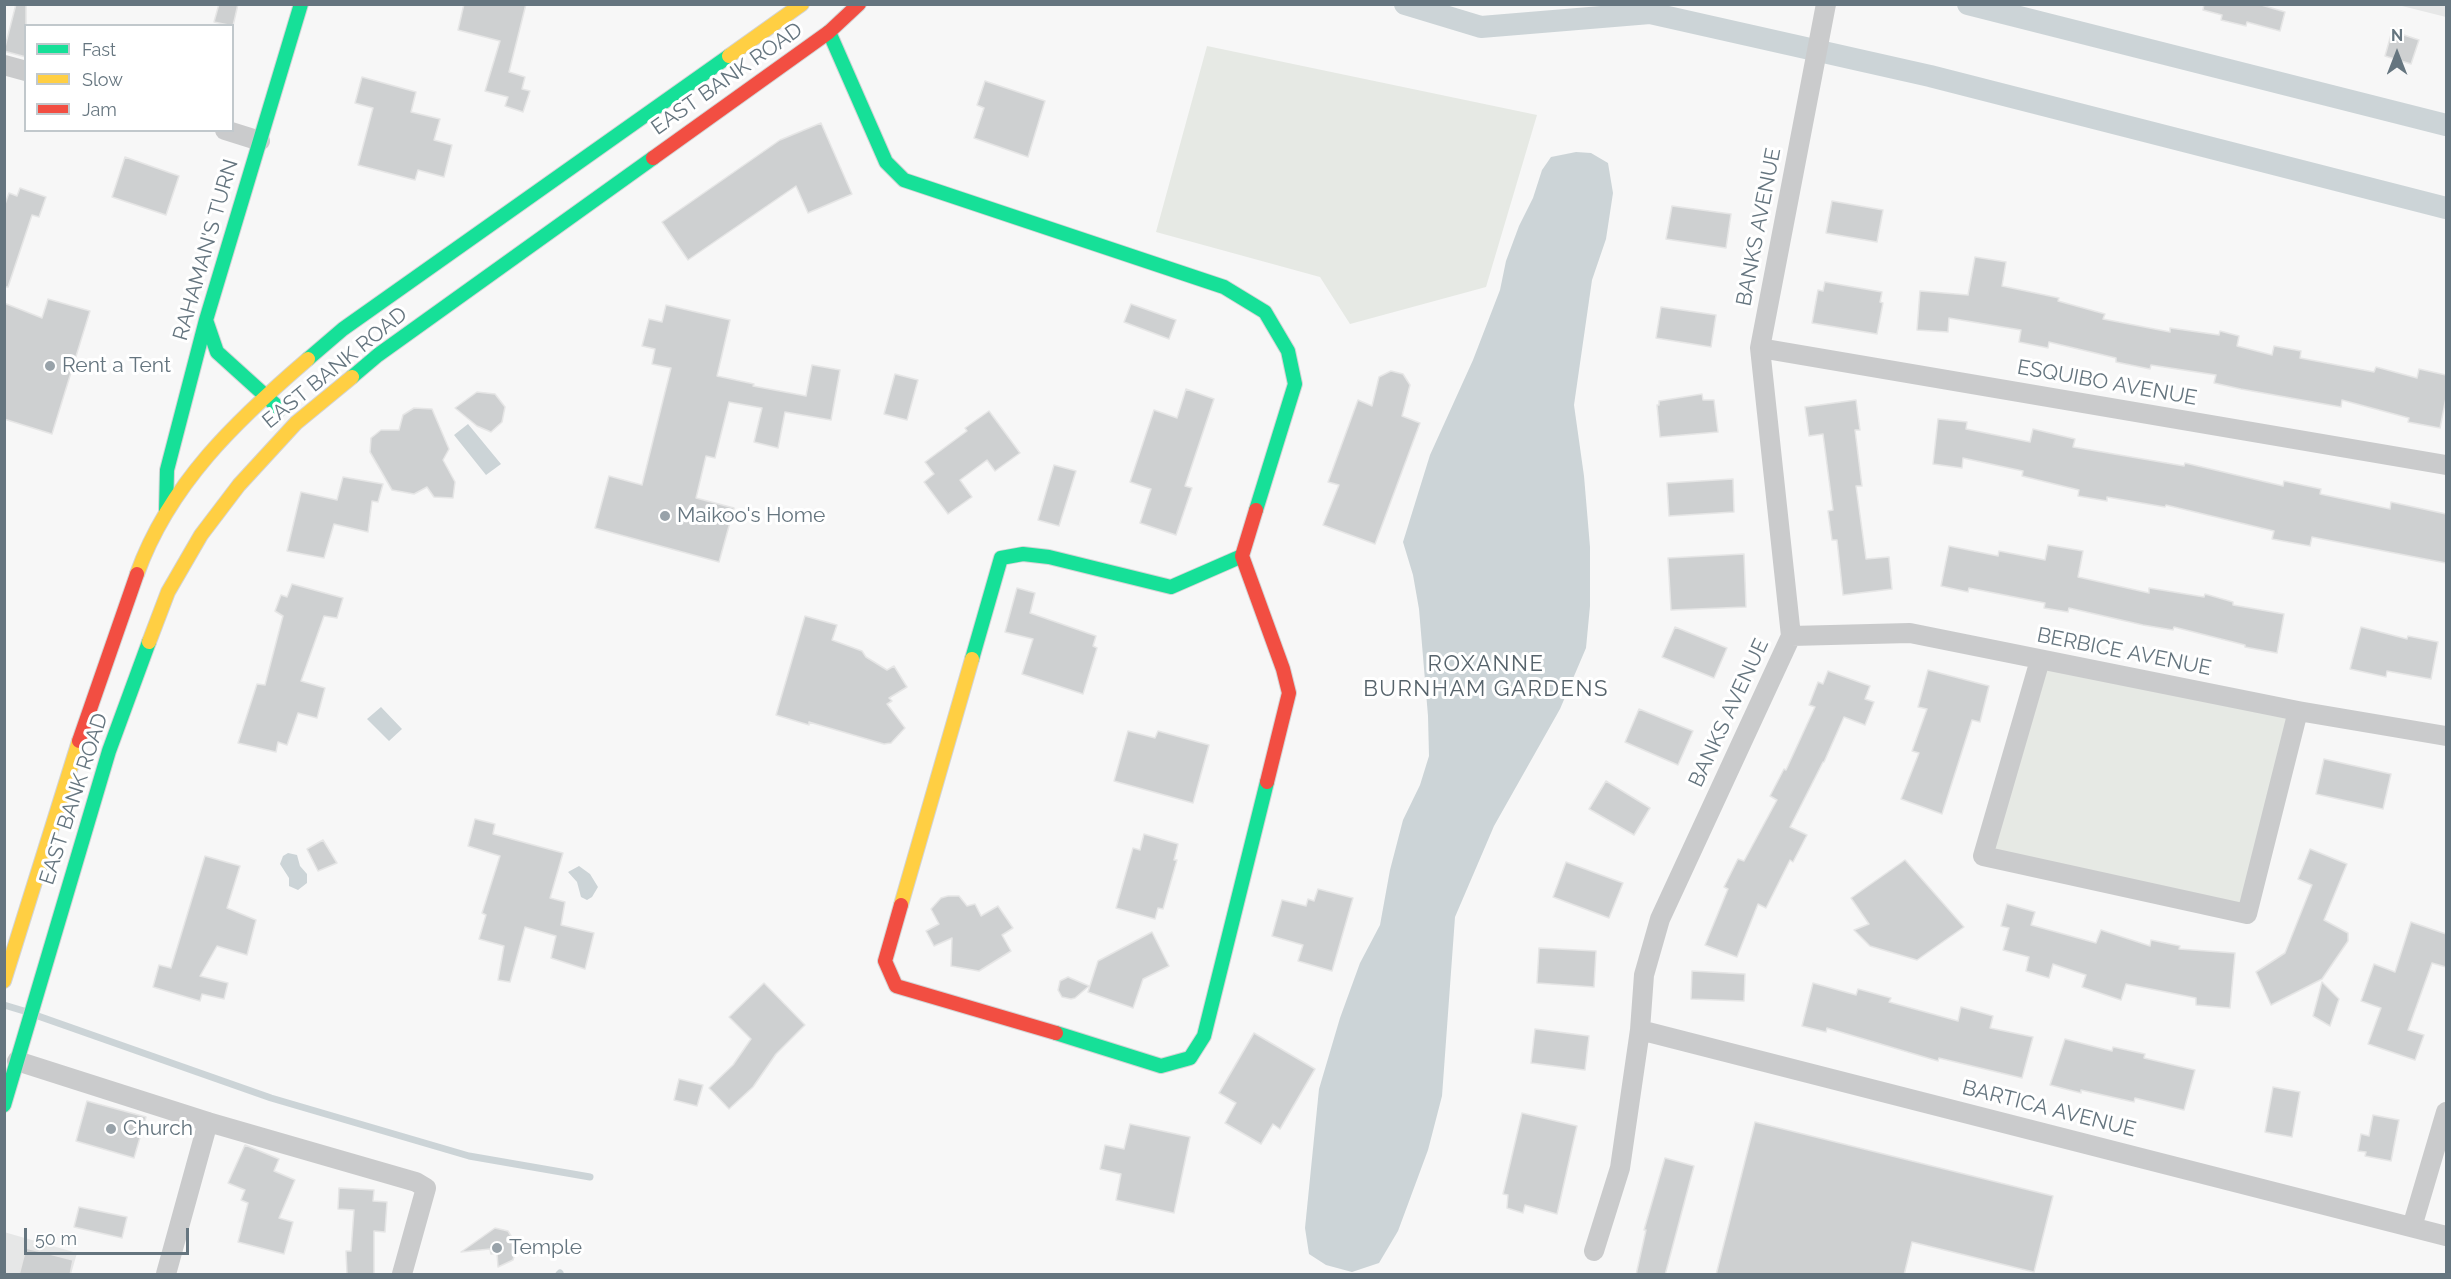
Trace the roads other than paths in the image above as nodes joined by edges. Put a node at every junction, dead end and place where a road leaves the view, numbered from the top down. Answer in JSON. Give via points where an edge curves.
{"nodes":[{"id":1,"x":301,"y":4,"type":"edge"},
{"id":2,"x":802,"y":4,"type":"edge"},
{"id":3,"x":859,"y":4,"type":"edge"},
{"id":4,"x":1826,"y":4,"type":"edge"},
{"id":5,"x":830,"y":32,"type":"junction"},
{"id":6,"x":4,"y":65,"type":"edge"},
{"id":7,"x":24,"y":70,"type":"edge"},
{"id":8,"x":231,"y":132,"type":"edge"},
{"id":9,"x":260,"y":141,"type":"junction"},
{"id":10,"x":206,"y":320,"type":"junction"},
{"id":11,"x":1760,"y":348,"type":"junction"},
{"id":12,"x":265,"y":396,"type":"junction"},
{"id":13,"x":296,"y":423,"type":"junction"},
{"id":14,"x":2446,"y":465,"type":"edge"},
{"id":15,"x":166,"y":510,"type":"junction"},
{"id":16,"x":1242,"y":555,"type":"junction"},
{"id":17,"x":1791,"y":636,"type":"junction"},
{"id":18,"x":2040,"y":660,"type":"junction"},
{"id":19,"x":2298,"y":711,"type":"junction"},
{"id":20,"x":2446,"y":736,"type":"edge"},
{"id":21,"x":4,"y":981,"type":"edge"},
{"id":22,"x":1640,"y":1030,"type":"junction"},
{"id":23,"x":19,"y":1053,"type":"junction"},
{"id":24,"x":4,"y":1105,"type":"edge"},
{"id":25,"x":2446,"y":1112,"type":"edge"},
{"id":26,"x":208,"y":1122,"type":"junction"},
{"id":27,"x":2412,"y":1227,"type":"junction"},
{"id":28,"x":2446,"y":1236,"type":"edge"},
{"id":29,"x":1594,"y":1251,"type":"dead end"},
{"id":30,"x":166,"y":1275,"type":"edge"},
{"id":31,"x":402,"y":1275,"type":"edge"}],
"edges":[{"from":1,"to":9,"type":"main road","name":"RAHAMAN'S TURN"},
{"from":2,"to":12,"type":"main road","name":"EAST BANK ROAD","via":[[343,329]]},
{"from":3,"to":5,"type":"main road","name":"EAST BANK ROAD"},
{"from":4,"to":11,"type":"street","name":"BANKS AVENUE"},
{"from":5,"to":13,"type":"main road","name":"EAST BANK ROAD","via":[[378,355]]},
{"from":5,"to":16,"type":"main road","via":[[886,162],[904,180],[1224,287],[1265,312],[1288,351],[1296,384]]},
{"from":6,"to":7,"type":"street"},
{"from":8,"to":9,"type":"street"},
{"from":9,"to":10,"type":"main road","name":"RAHAMAN'S TURN"},
{"from":10,"to":12,"type":"main road","via":[[217,352]]},
{"from":10,"to":15,"type":"main road","name":"RAHAMAN'S TURN","via":[[167,470]]},
{"from":11,"to":14,"type":"street","name":"ESQUIBO AVENUE"},
{"from":11,"to":17,"type":"street","name":"BANKS AVENUE"},
{"from":12,"to":13,"type":"main road"},
{"from":12,"to":15,"type":"main road","name":"EAST BANK ROAD","via":[[205,457]]},
{"from":13,"to":23,"type":"main road","name":"EAST BANK ROAD","via":[[226,501],[168,592],[109,751]]},
{"from":15,"to":21,"type":"main road","name":"EAST BANK ROAD","via":[[147,547],[110,650]]},
{"from":16,"to":16,"type":"main road","via":[[1171,587],[1048,557],[1023,554],[1001,558],[885,961],[896,986],[1161,1066],[1190,1058],[1204,1036],[1289,693]]},
{"from":17,"to":18,"type":"street","name":"BERBICE AVENUE","via":[[1910,633]]},
{"from":17,"to":22,"type":"street","name":"BANKS AVENUE","via":[[1660,919],[1644,975]]},
{"from":18,"to":19,"type":"street","name":"BERBICE AVENUE"},
{"from":18,"to":19,"type":"street","via":[[1983,856],[2247,914]]},
{"from":19,"to":20,"type":"street","name":"BERBICE AVENUE"},
{"from":22,"to":27,"type":"street","name":"BARTICA AVENUE"},
{"from":22,"to":29,"type":"street","name":"BANKS AVENUE","via":[[1620,1168]]},
{"from":23,"to":24,"type":"main road","name":"EAST BANK ROAD"},
{"from":23,"to":26,"type":"street"},
{"from":25,"to":27,"type":"street"},
{"from":26,"to":30,"type":"street"},
{"from":26,"to":31,"type":"street","via":[[410,1179],[426,1188]]},
{"from":27,"to":28,"type":"street","name":"BARTICA AVENUE"}]}
